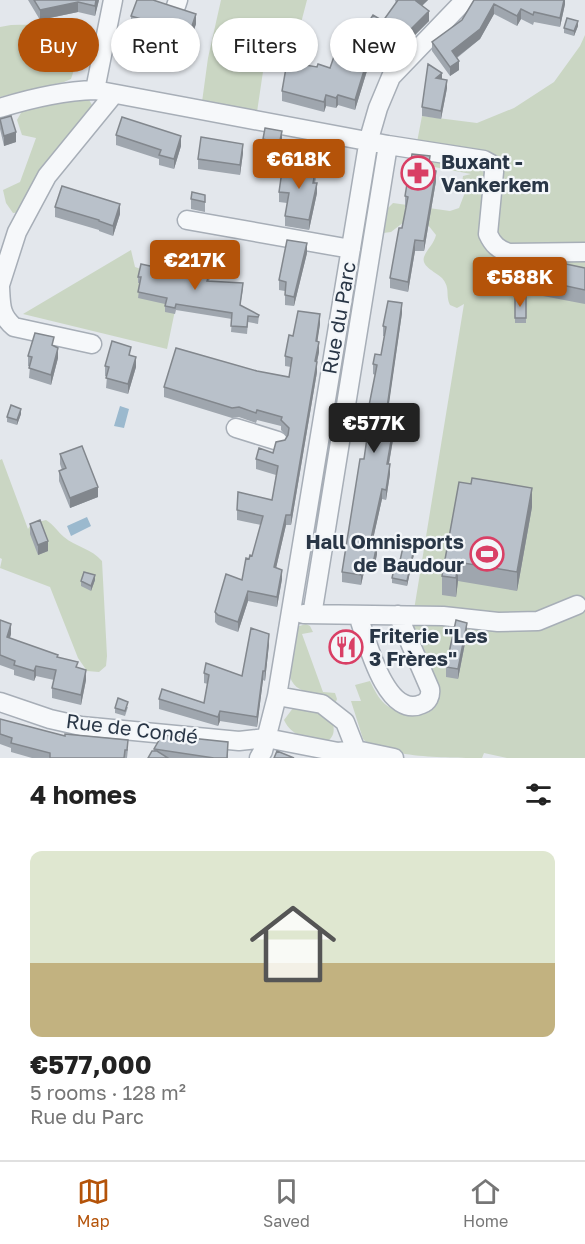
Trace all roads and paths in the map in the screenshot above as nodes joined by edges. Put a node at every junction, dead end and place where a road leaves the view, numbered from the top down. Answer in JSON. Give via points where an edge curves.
{"nodes":[{"id":1,"x":113,"y":0,"type":"edge"},
{"id":2,"x":465,"y":0,"type":"edge"},
{"id":3,"x":95,"y":90,"type":"junction"},
{"id":4,"x":114,"y":94,"type":"junction"},
{"id":5,"x":0,"y":108,"type":"edge"},
{"id":6,"x":369,"y":142,"type":"junction"},
{"id":7,"x":388,"y":146,"type":"junction"},
{"id":8,"x":188,"y":220,"type":"dead end"},
{"id":9,"x":351,"y":249,"type":"junction"},
{"id":10,"x":585,"y":252,"type":"edge"},
{"id":11,"x":0,"y":286,"type":"edge"},
{"id":12,"x":339,"y":322,"type":"junction"},
{"id":13,"x":359,"y":326,"type":"junction"},
{"id":14,"x":92,"y":344,"type":"dead end"},
{"id":15,"x":236,"y":428,"type":"dead end"},
{"id":16,"x":278,"y":441,"type":"edge"},
{"id":17,"x":577,"y":605,"type":"dead end"},
{"id":18,"x":289,"y":614,"type":"junction"},
{"id":19,"x":315,"y":614,"type":"junction"},
{"id":20,"x":358,"y":615,"type":"junction"},
{"id":21,"x":398,"y":615,"type":"junction"},
{"id":22,"x":277,"y":696,"type":"junction"},
{"id":23,"x":0,"y":702,"type":"edge"},
{"id":24,"x":266,"y":738,"type":"junction"},
{"id":25,"x":356,"y":750,"type":"junction"},
{"id":26,"x":339,"y":755,"type":"edge"},
{"id":27,"x":259,"y":758,"type":"edge"},
{"id":28,"x":394,"y":758,"type":"edge"}],
"edges":[{"from":1,"to":3,"type":"street"},
{"from":2,"to":6,"type":"street","name":"Rue du Parc","via":[[391,77]]},
{"from":3,"to":4,"type":"street"},
{"from":3,"to":5,"type":"street","via":[[59,92]]},
{"from":4,"to":6,"type":"street"},
{"from":4,"to":11,"type":"street","via":[[47,176],[17,232]]},
{"from":6,"to":7,"type":"street"},
{"from":6,"to":9,"type":"street","name":"Rue du Parc"},
{"from":7,"to":10,"type":"street","via":[[490,162],[494,172],[488,234],[499,250]]},
{"from":7,"to":13,"type":"street","name":"Rue du Parc"},
{"from":8,"to":9,"type":"street"},
{"from":9,"to":12,"type":"street","name":"Rue du Parc"},
{"from":11,"to":14,"type":"street","via":[[5,320],[14,327]]},
{"from":12,"to":13,"type":"street"},
{"from":12,"to":18,"type":"street","name":"Rue du Parc","via":[[310,450]]},
{"from":13,"to":19,"type":"street","name":"Rue du Parc"},
{"from":15,"to":16,"type":"street"},
{"from":17,"to":21,"type":"street","via":[[538,621]]},
{"from":18,"to":19,"type":"street"},
{"from":18,"to":22,"type":"street","name":"Rue du Parc"},
{"from":19,"to":20,"type":"street"},
{"from":20,"to":21,"type":"street"},
{"from":20,"to":21,"type":"street","via":[[393,698],[419,706],[426,702],[430,689]]},
{"from":22,"to":24,"type":"street","name":"Rue du Parc"},
{"from":22,"to":25,"type":"street","via":[[322,704],[345,722]]},
{"from":23,"to":24,"type":"street","name":"Rue de Condé","via":[[81,726],[239,741]]},
{"from":24,"to":26,"type":"street","name":"Rue de Condé"},
{"from":24,"to":27,"type":"street","name":"Rue du Parc"},
{"from":25,"to":26,"type":"street","name":"Rue de Condé"},
{"from":25,"to":28,"type":"street","name":"Rue de Condé"}]}
